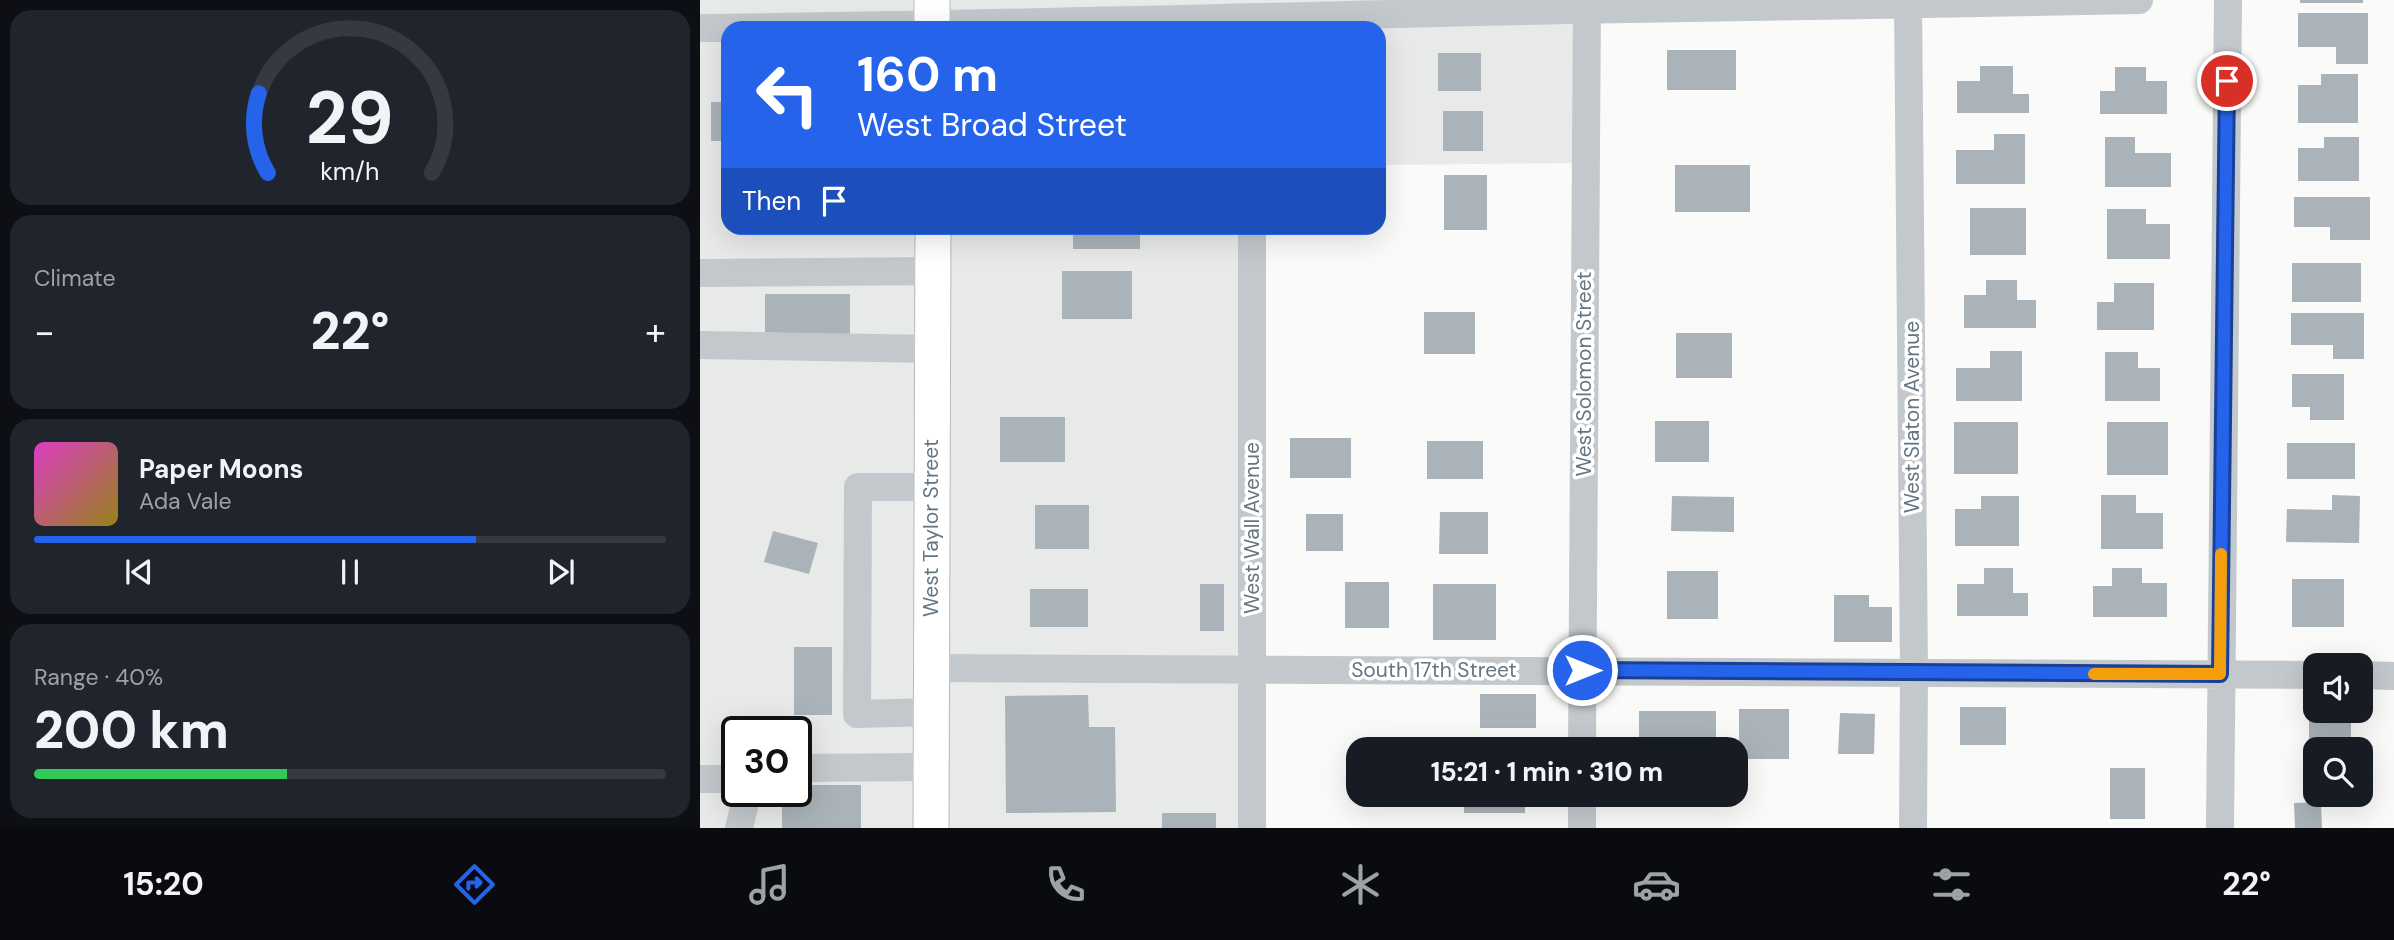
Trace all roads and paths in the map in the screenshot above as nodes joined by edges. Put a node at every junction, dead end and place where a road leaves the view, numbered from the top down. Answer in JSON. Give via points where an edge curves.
{"nodes":[{"id":1,"x":2139,"y":0,"type":"edge"},
{"id":2,"x":2228,"y":0,"type":"edge"},
{"id":3,"x":1908,"y":3,"type":"edge"},
{"id":4,"x":1586,"y":5,"type":"edge"},
{"id":5,"x":1265,"y":15,"type":"edge"},
{"id":6,"x":932,"y":18,"type":"edge"},
{"id":7,"x":862,"y":21,"type":"edge"},
{"id":8,"x":721,"y":27,"type":"edge"},
{"id":9,"x":700,"y":28,"type":"edge"},
{"id":10,"x":933,"y":235,"type":"edge"},
{"id":11,"x":1252,"y":235,"type":"edge"},
{"id":12,"x":933,"y":271,"type":"junction"},
{"id":13,"x":700,"y":273,"type":"edge"},
{"id":14,"x":700,"y":345,"type":"edge"},
{"id":15,"x":932,"y":349,"type":"junction"},
{"id":16,"x":931,"y":488,"type":"junction"},
{"id":17,"x":931,"y":668,"type":"junction"},
{"id":18,"x":1252,"y":669,"type":"junction"},
{"id":19,"x":1582,"y":670,"type":"junction"},
{"id":20,"x":1914,"y":673,"type":"junction"},
{"id":21,"x":2220,"y":674,"type":"junction"},
{"id":22,"x":2303,"y":675,"type":"edge"},
{"id":23,"x":2373,"y":676,"type":"edge"},
{"id":24,"x":2394,"y":676,"type":"edge"},
{"id":25,"x":931,"y":712,"type":"junction"},
{"id":26,"x":1582,"y":737,"type":"edge"},
{"id":27,"x":931,"y":767,"type":"junction"},
{"id":28,"x":812,"y":768,"type":"edge"},
{"id":29,"x":700,"y":779,"type":"edge"},
{"id":30,"x":721,"y":779,"type":"edge"},
{"id":31,"x":744,"y":807,"type":"edge"},
{"id":32,"x":1582,"y":807,"type":"edge"},
{"id":33,"x":739,"y":828,"type":"edge"},
{"id":34,"x":931,"y":828,"type":"edge"},
{"id":35,"x":1252,"y":828,"type":"edge"},
{"id":36,"x":1582,"y":828,"type":"edge"},
{"id":37,"x":1913,"y":828,"type":"edge"},
{"id":38,"x":2220,"y":828,"type":"edge"}],
"edges":[{"from":1,"to":3,"type":"street"},
{"from":2,"to":21,"type":"street"},
{"from":3,"to":4,"type":"street"},
{"from":3,"to":20,"type":"street","name":"West Slaton Avenue"},
{"from":4,"to":5,"type":"street"},
{"from":4,"to":19,"type":"street","name":"West Solomon Street"},
{"from":5,"to":6,"type":"street"},
{"from":6,"to":7,"type":"street"},
{"from":8,"to":9,"type":"street"},
{"from":10,"to":12,"type":"main road","name":"West Taylor Street"},
{"from":11,"to":18,"type":"street","name":"West Wall Avenue"},
{"from":12,"to":13,"type":"street"},
{"from":12,"to":15,"type":"main road","name":"West Taylor Street"},
{"from":14,"to":15,"type":"street"},
{"from":15,"to":16,"type":"main road","name":"West Taylor Street"},
{"from":16,"to":17,"type":"main road","name":"West Taylor Street"},
{"from":16,"to":25,"type":"street","via":[[858,488],[856,713]]},
{"from":17,"to":18,"type":"street","name":"South 17th Street"},
{"from":17,"to":25,"type":"main road","name":"West Taylor Street"},
{"from":18,"to":19,"type":"street","name":"South 17th Street"},
{"from":18,"to":35,"type":"street","name":"West Wall Avenue"},
{"from":19,"to":20,"type":"street","name":"South 17th Street"},
{"from":19,"to":26,"type":"street","name":"West Solomon Street"},
{"from":20,"to":21,"type":"street","name":"South 17th Street"},
{"from":20,"to":37,"type":"street","name":"West Slaton Avenue"},
{"from":21,"to":22,"type":"street","name":"South 17th Street"},
{"from":21,"to":38,"type":"street"},
{"from":23,"to":24,"type":"street"},
{"from":25,"to":27,"type":"main road","name":"West Taylor Street"},
{"from":27,"to":28,"type":"street"},
{"from":27,"to":34,"type":"main road","name":"West Taylor Street"},
{"from":29,"to":30,"type":"street"},
{"from":31,"to":33,"type":"street"},
{"from":32,"to":36,"type":"street"}]}
